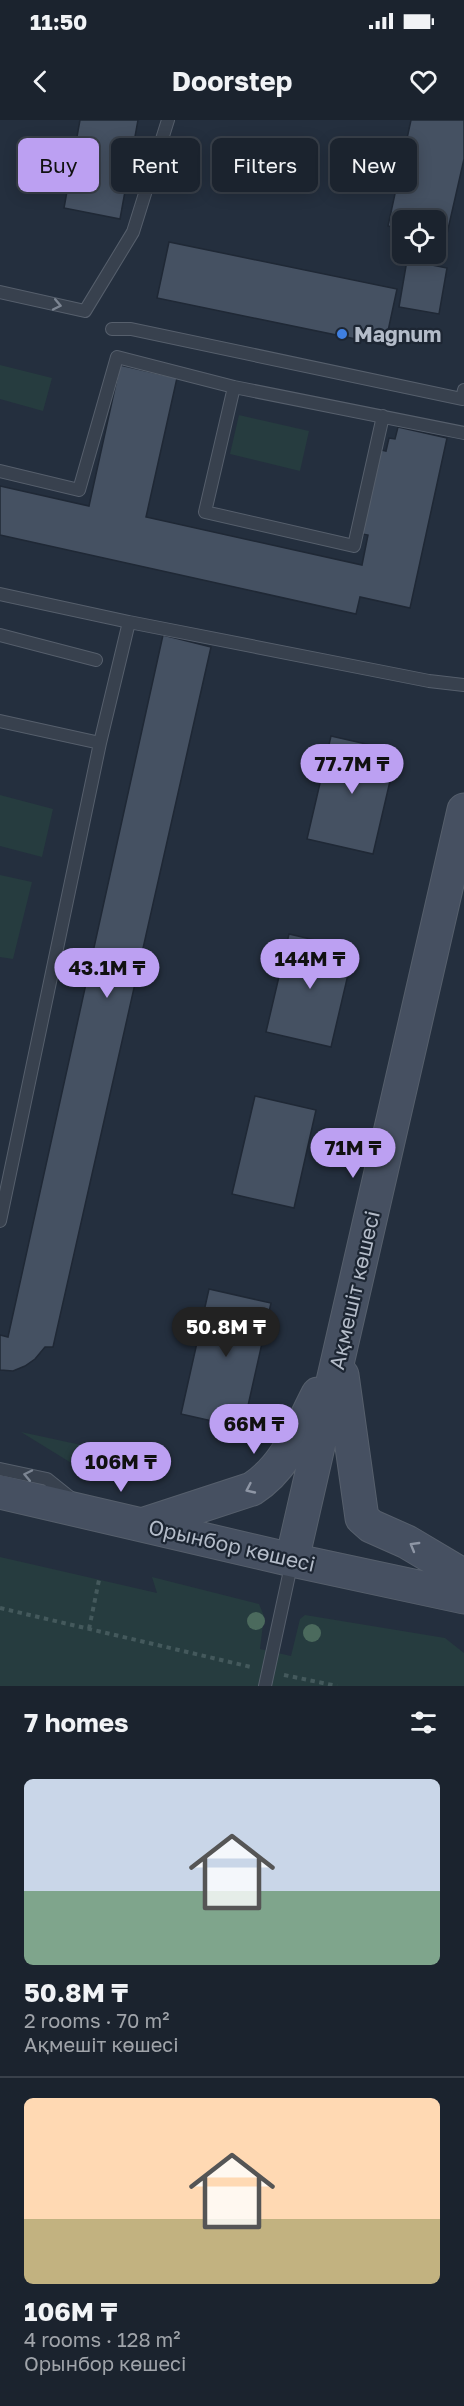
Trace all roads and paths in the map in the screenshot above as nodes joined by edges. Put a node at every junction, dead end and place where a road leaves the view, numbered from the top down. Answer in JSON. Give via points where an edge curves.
{"nodes":[{"id":1,"x":168,"y":120,"type":"edge"},
{"id":2,"x":0,"y":292,"type":"edge"},
{"id":3,"x":112,"y":329,"type":"dead end"},
{"id":4,"x":234,"y":387,"type":"junction"},
{"id":5,"x":464,"y":390,"type":"edge"},
{"id":6,"x":383,"y":416,"type":"junction"},
{"id":7,"x":464,"y":433,"type":"edge"},
{"id":8,"x":0,"y":471,"type":"edge"},
{"id":9,"x":0,"y":594,"type":"edge"},
{"id":10,"x":129,"y":622,"type":"junction"},
{"id":11,"x":0,"y":635,"type":"edge"},
{"id":12,"x":96,"y":660,"type":"dead end"},
{"id":13,"x":464,"y":685,"type":"edge"},
{"id":14,"x":0,"y":721,"type":"edge"},
{"id":15,"x":99,"y":743,"type":"junction"},
{"id":16,"x":462,"y":825,"type":"edge"},
{"id":17,"x":0,"y":1221,"type":"edge"},
{"id":18,"x":339,"y":1355,"type":"junction"},
{"id":19,"x":0,"y":1469,"type":"edge"},
{"id":20,"x":0,"y":1492,"type":"edge"},
{"id":21,"x":87,"y":1511,"type":"junction"},
{"id":22,"x":144,"y":1524,"type":"junction"},
{"id":23,"x":292,"y":1560,"type":"junction"},
{"id":24,"x":99,"y":1580,"type":"dead end"},
{"id":25,"x":458,"y":1593,"type":"edge"},
{"id":26,"x":0,"y":1608,"type":"edge"},
{"id":27,"x":89,"y":1629,"type":"junction"},
{"id":28,"x":269,"y":1671,"type":"junction"},
{"id":29,"x":265,"y":1686,"type":"edge"},
{"id":30,"x":337,"y":1686,"type":"edge"}],
"edges":[{"from":2,"to":1,"type":"lane","one_way":true,"via":[[85,311],[133,232]]},
{"from":3,"to":5,"type":"lane","via":[[130,329],[462,399]]},
{"from":4,"to":6,"type":"lane"},
{"from":4,"to":6,"type":"lane","via":[[205,512],[354,546]]},
{"from":4,"to":8,"type":"lane","via":[[117,357],[79,490]]},
{"from":6,"to":7,"type":"lane"},
{"from":9,"to":10,"type":"lane"},
{"from":10,"to":13,"type":"lane"},
{"from":10,"to":15,"type":"lane"},
{"from":11,"to":12,"type":"lane"},
{"from":14,"to":15,"type":"lane"},
{"from":15,"to":17,"type":"lane"},
{"from":16,"to":18,"type":"street","name":"Ақмешіт көшесі"},
{"from":18,"to":22,"type":"street","one_way":true,"via":[[283,1462],[264,1481],[252,1490]]},
{"from":18,"to":23,"type":"street","name":"Ақмешіт көшесі"},
{"from":25,"to":18,"type":"street","one_way":true,"via":[[407,1542],[362,1518]]},
{"from":21,"to":19,"type":"lane","one_way":true,"via":[[47,1479]]},
{"from":20,"to":21,"type":"street","name":"Орынбор көшесі"},
{"from":21,"to":22,"type":"street","name":"Орынбор көшесі"},
{"from":22,"to":23,"type":"street","name":"Орынбор көшесі"},
{"from":23,"to":25,"type":"street","name":"Орынбор көшесі"},
{"from":23,"to":28,"type":"lane"},
{"from":24,"to":27,"type":"path"},
{"from":26,"to":27,"type":"path"},
{"from":27,"to":28,"type":"path"},
{"from":28,"to":29,"type":"lane"},
{"from":28,"to":30,"type":"path"}]}
